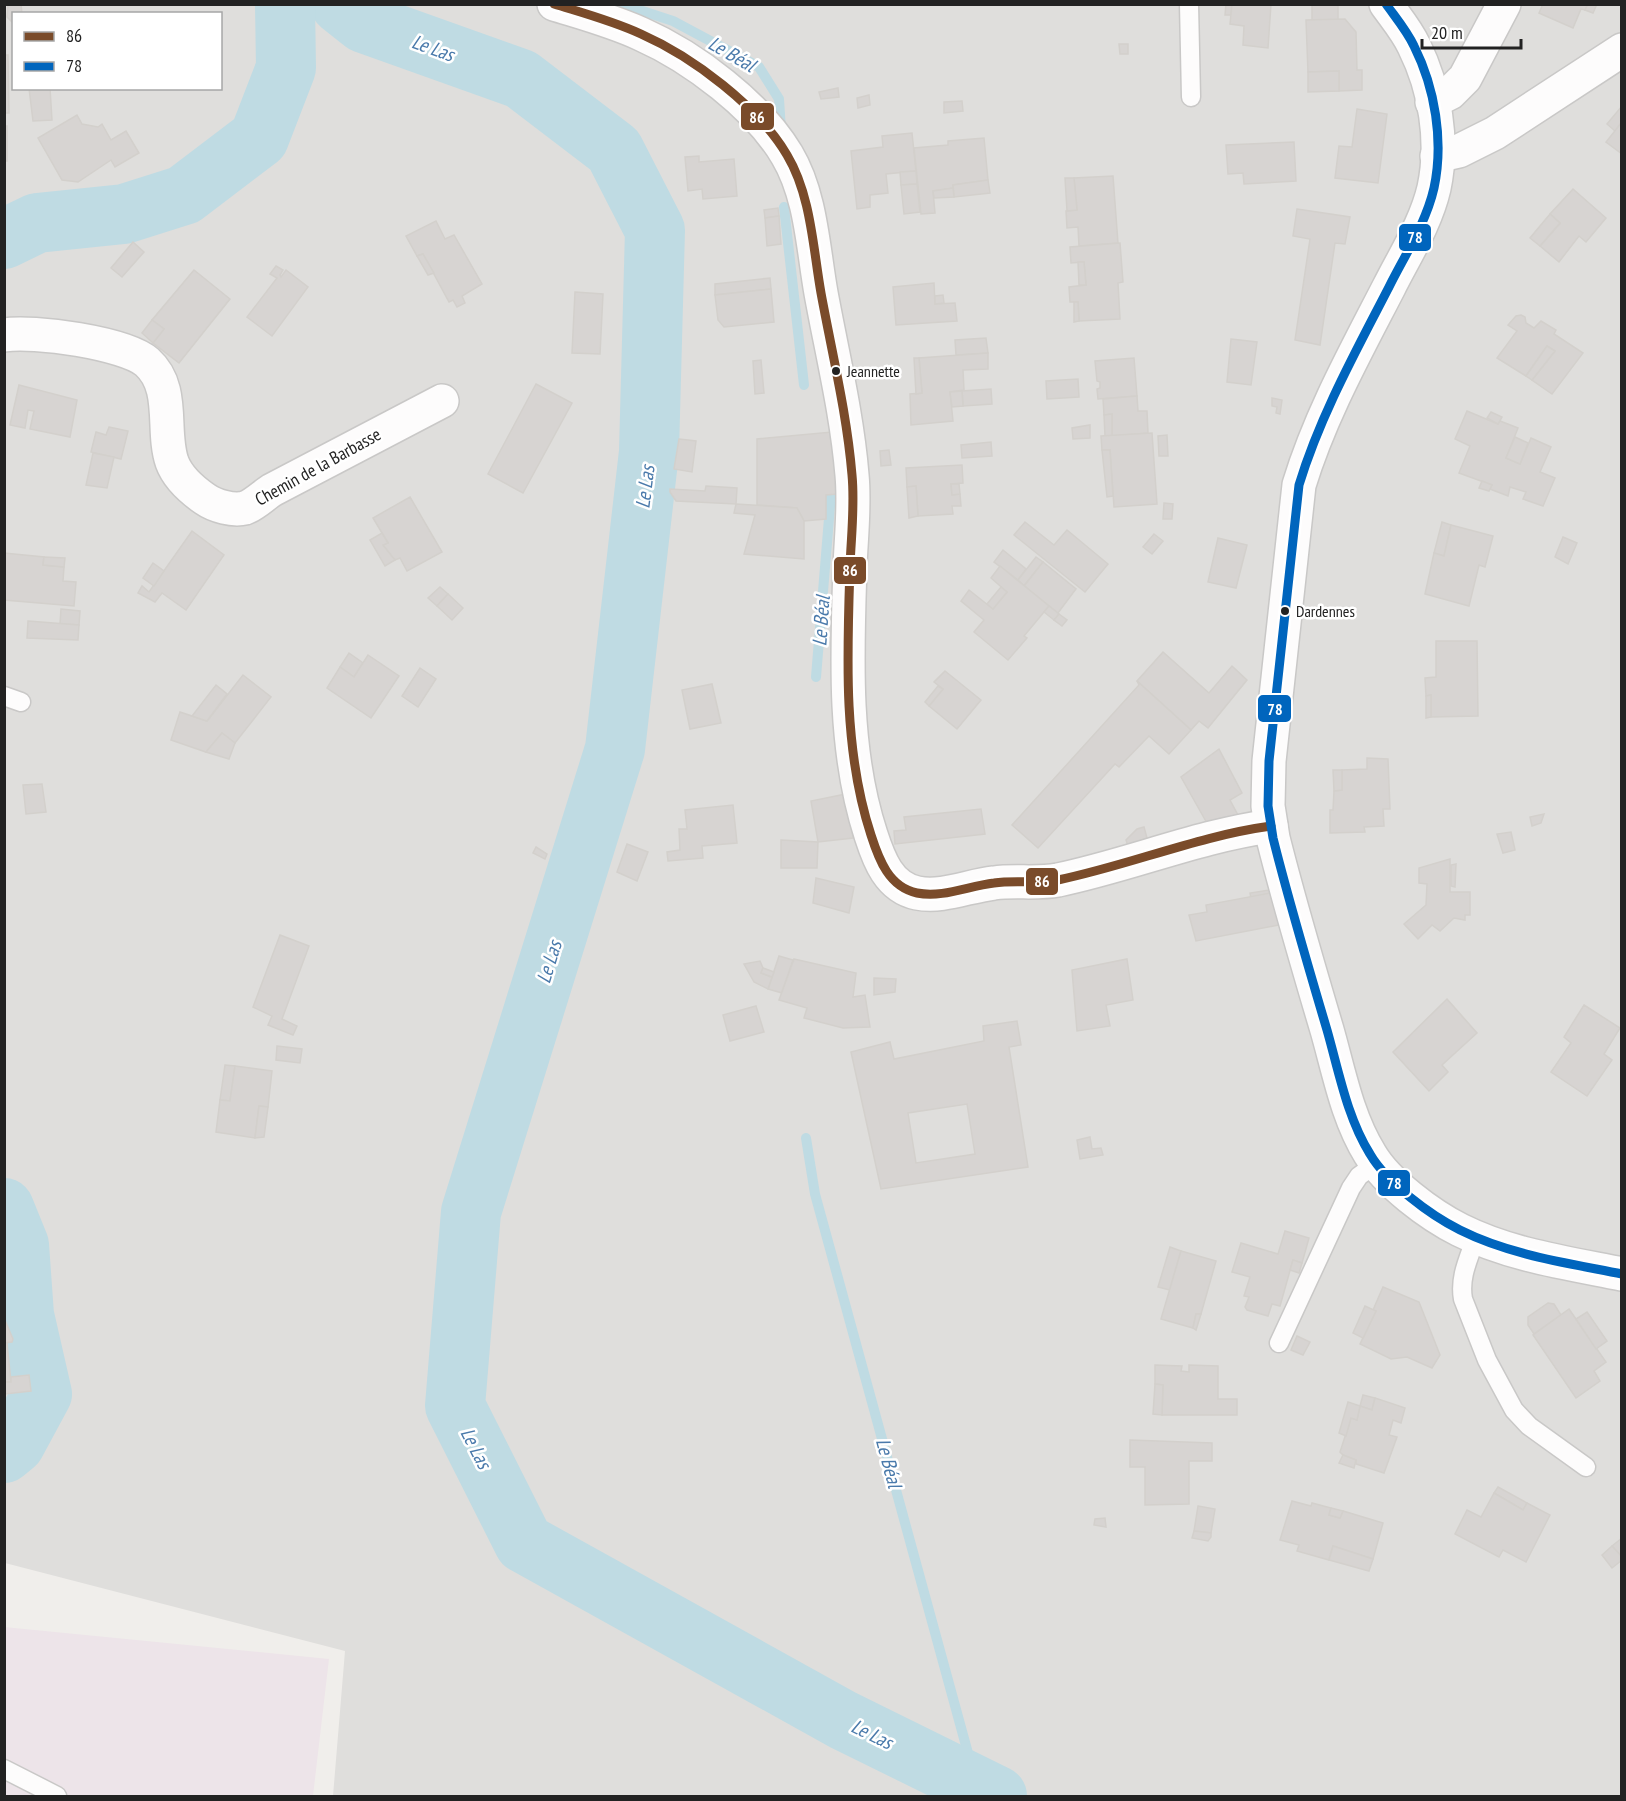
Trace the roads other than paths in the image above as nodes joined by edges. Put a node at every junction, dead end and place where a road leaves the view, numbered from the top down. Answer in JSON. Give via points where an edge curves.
{"nodes":[{"id":1,"x":554,"y":4,"type":"edge"},
{"id":2,"x":1189,"y":4,"type":"edge"},
{"id":3,"x":1386,"y":4,"type":"edge"},
{"id":4,"x":1504,"y":4,"type":"edge"},
{"id":5,"x":1622,"y":50,"type":"edge"},
{"id":6,"x":1191,"y":97,"type":"dead end"},
{"id":7,"x":1432,"y":102,"type":"junction"},
{"id":8,"x":1437,"y":156,"type":"junction"},
{"id":9,"x":4,"y":335,"type":"edge"},
{"id":10,"x":442,"y":401,"type":"dead end"},
{"id":11,"x":1271,"y":826,"type":"junction"},
{"id":12,"x":1377,"y":1163,"type":"junction"},
{"id":13,"x":1476,"y":1237,"type":"junction"},
{"id":14,"x":1622,"y":1274,"type":"edge"},
{"id":15,"x":1279,"y":1343,"type":"dead end"},
{"id":16,"x":1586,"y":1467,"type":"dead end"},
{"id":17,"x":4,"y":1769,"type":"edge"},
{"id":18,"x":57,"y":1797,"type":"edge"}],
"edges":[{"from":1,"to":11,"type":"street","via":[[643,35],[723,86],[782,148],[802,194],[850,458],[853,507],[848,643],[856,775],[876,850],[896,884],[915,893],[935,894],[992,883],[1039,883],[1109,868],[1185,844]]},
{"from":2,"to":6,"type":"lane"},
{"from":3,"to":7,"type":"street","via":[[1414,45]]},
{"from":4,"to":7,"type":"street","via":[[1465,78],[1450,93]]},
{"from":5,"to":8,"type":"street","via":[[1495,133],[1459,151]]},
{"from":7,"to":8,"type":"street"},
{"from":8,"to":11,"type":"street","via":[[1428,209],[1344,376],[1299,485],[1269,761]]},
{"from":9,"to":10,"type":"street","name":"Chemin de la Barbasse","via":[[41,334],[125,351],[147,362],[162,386],[172,462],[180,477],[211,503],[227,507],[245,508]]},
{"from":11,"to":12,"type":"street","via":[[1352,1116]]},
{"from":12,"to":13,"type":"street","via":[[1412,1199]]},
{"from":12,"to":15,"type":"lane","via":[[1359,1176],[1351,1188]]},
{"from":13,"to":14,"type":"street","via":[[1522,1253]]},
{"from":13,"to":16,"type":"lane","via":[[1461,1291],[1487,1360],[1514,1410],[1529,1426]]},
{"from":17,"to":18,"type":"lane"}]}
